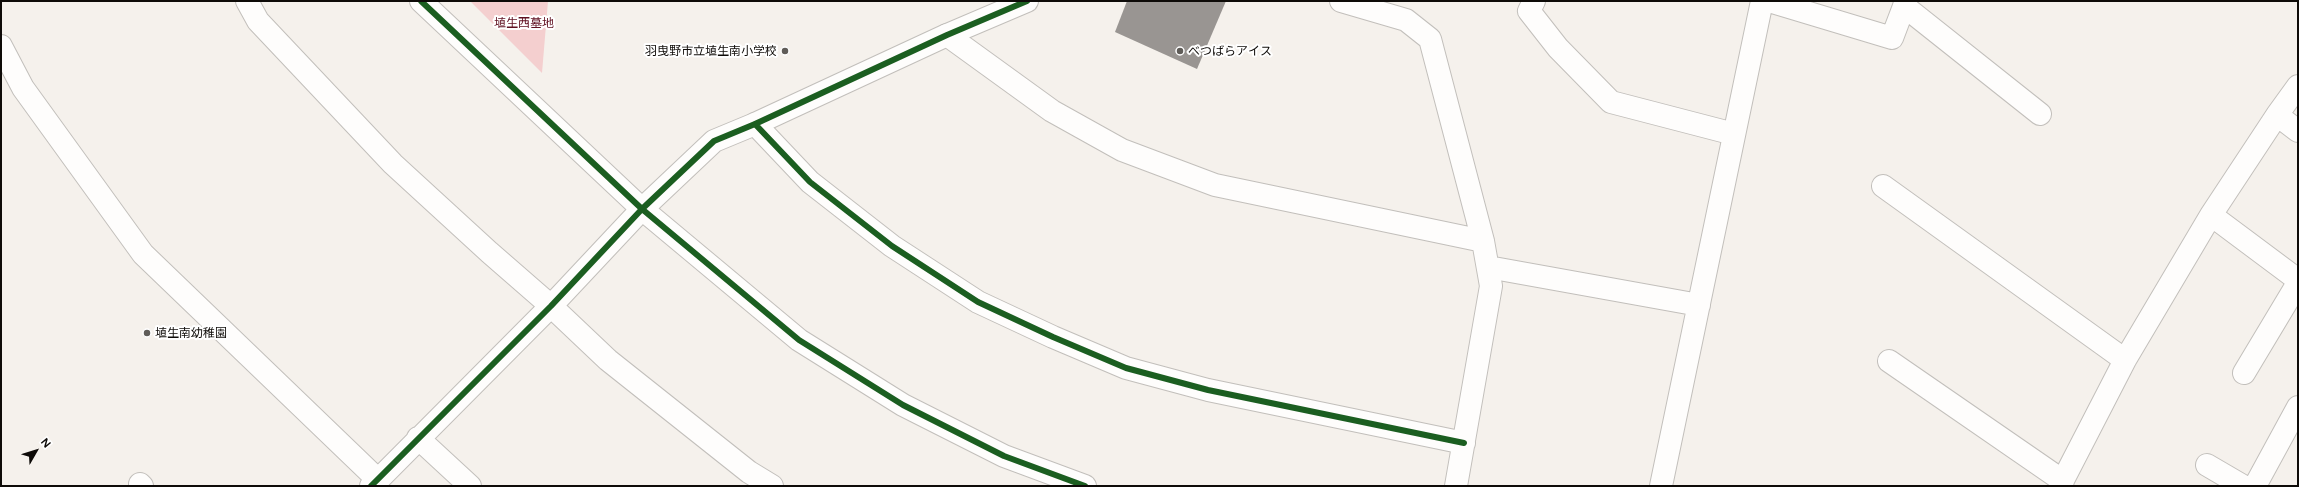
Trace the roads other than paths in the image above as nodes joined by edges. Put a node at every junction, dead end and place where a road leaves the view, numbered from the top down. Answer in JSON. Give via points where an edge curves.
{"nodes":[{"id":1,"x":247,"y":1,"type":"edge"},
{"id":2,"x":421,"y":1,"type":"edge"},
{"id":3,"x":1027,"y":1,"type":"edge"},
{"id":4,"x":1342,"y":1,"type":"edge"},
{"id":5,"x":1534,"y":1,"type":"edge"},
{"id":6,"x":1762,"y":1,"type":"edge"},
{"id":7,"x":1769,"y":1,"type":"edge"},
{"id":8,"x":1905,"y":4,"type":"edge"},
{"id":9,"x":947,"y":35,"type":"junction"},
{"id":10,"x":1,"y":46,"type":"edge"},
{"id":11,"x":2298,"y":86,"type":"edge"},
{"id":12,"x":2040,"y":114,"type":"dead end"},
{"id":13,"x":2276,"y":115,"type":"junction"},
{"id":14,"x":755,"y":124,"type":"junction"},
{"id":15,"x":2298,"y":131,"type":"edge"},
{"id":16,"x":1734,"y":134,"type":"junction"},
{"id":17,"x":1883,"y":186,"type":"dead end"},
{"id":18,"x":642,"y":209,"type":"junction"},
{"id":19,"x":2211,"y":215,"type":"junction"},
{"id":20,"x":1483,"y":241,"type":"junction"},
{"id":21,"x":1488,"y":267,"type":"junction"},
{"id":22,"x":2298,"y":280,"type":"edge"},
{"id":23,"x":2298,"y":283,"type":"edge"},
{"id":24,"x":1698,"y":305,"type":"junction"},
{"id":25,"x":551,"y":306,"type":"junction"},
{"id":26,"x":2125,"y":360,"type":"junction"},
{"id":27,"x":1889,"y":361,"type":"dead end"},
{"id":28,"x":2244,"y":373,"type":"dead end"},
{"id":29,"x":2298,"y":407,"type":"edge"},
{"id":30,"x":418,"y":438,"type":"junction"},
{"id":31,"x":1464,"y":443,"type":"junction"},
{"id":32,"x":2207,"y":466,"type":"dead end"},
{"id":33,"x":374,"y":483,"type":"edge"},
{"id":34,"x":2062,"y":484,"type":"edge"},
{"id":35,"x":470,"y":486,"type":"edge"},
{"id":36,"x":772,"y":486,"type":"edge"},
{"id":37,"x":1085,"y":486,"type":"edge"},
{"id":38,"x":1456,"y":486,"type":"edge"},
{"id":39,"x":1661,"y":486,"type":"edge"},
{"id":40,"x":2243,"y":486,"type":"edge"},
{"id":41,"x":2255,"y":486,"type":"edge"}],
"edges":[{"from":1,"to":25,"type":"street","via":[[258,21],[393,164]]},
{"from":2,"to":18,"type":"street"},
{"from":3,"to":9,"type":"street"},
{"from":4,"to":20,"type":"street","via":[[1406,20],[1430,39]]},
{"from":5,"to":16,"type":"street","via":[[1529,11],[1558,48],[1611,102]]},
{"from":6,"to":16,"type":"street"},
{"from":7,"to":8,"type":"street","via":[[1892,38]]},
{"from":8,"to":12,"type":"street"},
{"from":9,"to":14,"type":"street"},
{"from":9,"to":20,"type":"street","via":[[1052,111],[1122,150],[1214,185]]},
{"from":10,"to":33,"type":"street","via":[[23,88],[143,254]]},
{"from":11,"to":13,"type":"street"},
{"from":13,"to":15,"type":"street"},
{"from":13,"to":19,"type":"street"},
{"from":14,"to":18,"type":"street","via":[[714,141]]},
{"from":14,"to":31,"type":"street","via":[[810,182],[892,246],[978,302],[1053,337],[1126,368],[1208,390]]},
{"from":16,"to":24,"type":"street"},
{"from":17,"to":26,"type":"street"},
{"from":18,"to":25,"type":"street"},
{"from":18,"to":37,"type":"street","via":[[799,340],[903,405],[1004,456]]},
{"from":19,"to":22,"type":"street"},
{"from":19,"to":26,"type":"street"},
{"from":20,"to":21,"type":"street"},
{"from":21,"to":24,"type":"street"},
{"from":21,"to":31,"type":"street","via":[[1491,286]]},
{"from":23,"to":28,"type":"street"},
{"from":24,"to":39,"type":"street"},
{"from":25,"to":30,"type":"street"},
{"from":25,"to":36,"type":"street","via":[[608,360],[750,472]]},
{"from":26,"to":34,"type":"street"},
{"from":27,"to":34,"type":"street"},
{"from":29,"to":41,"type":"street"},
{"from":30,"to":33,"type":"street"},
{"from":30,"to":35,"type":"street"},
{"from":31,"to":38,"type":"street"},
{"from":32,"to":40,"type":"street"}]}
